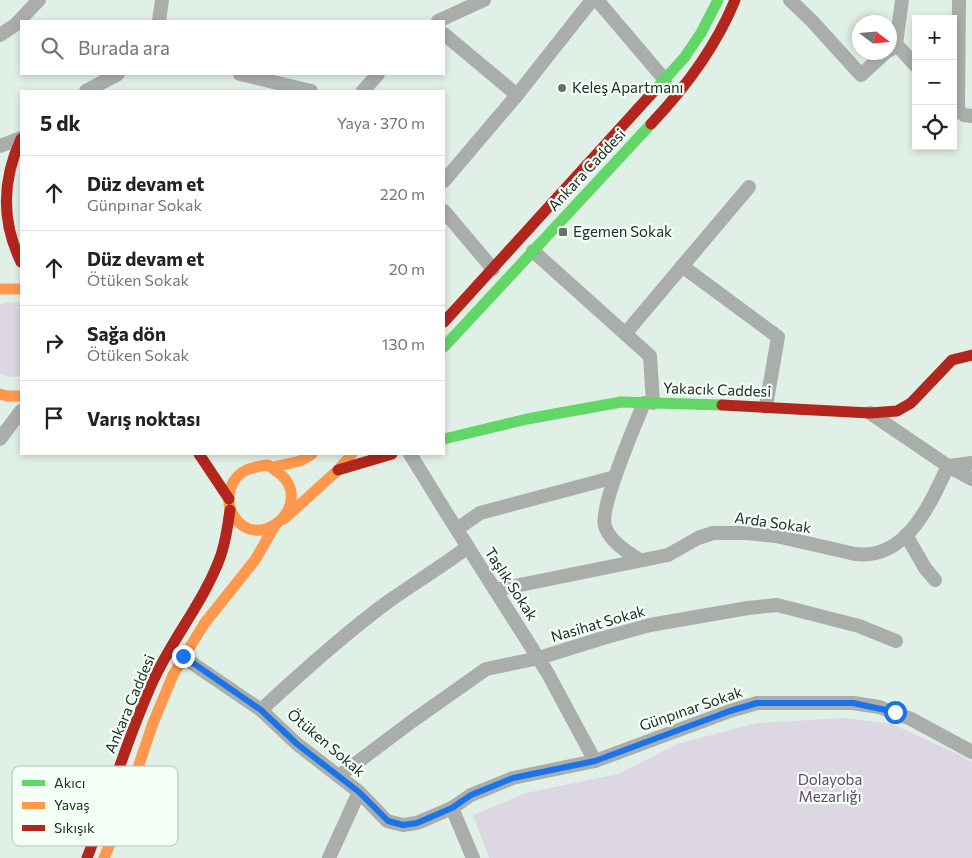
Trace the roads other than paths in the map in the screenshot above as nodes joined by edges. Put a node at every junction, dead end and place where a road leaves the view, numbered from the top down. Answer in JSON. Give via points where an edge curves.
{"nodes":[{"id":1,"x":39,"y":0,"type":"edge"},
{"id":2,"x":162,"y":0,"type":"edge"},
{"id":3,"x":484,"y":0,"type":"edge"},
{"id":4,"x":592,"y":0,"type":"edge"},
{"id":5,"x":597,"y":0,"type":"edge"},
{"id":6,"x":718,"y":0,"type":"edge"},
{"id":7,"x":735,"y":0,"type":"edge"},
{"id":8,"x":790,"y":0,"type":"edge"},
{"id":9,"x":902,"y":0,"type":"edge"},
{"id":10,"x":959,"y":0,"type":"edge"},
{"id":11,"x":159,"y":20,"type":"edge"},
{"id":12,"x":440,"y":20,"type":"edge"},
{"id":13,"x":897,"y":20,"type":"edge"},
{"id":14,"x":0,"y":35,"type":"edge"},
{"id":15,"x":445,"y":35,"type":"edge"},
{"id":16,"x":897,"y":54,"type":"edge"},
{"id":17,"x":878,"y":60,"type":"edge"},
{"id":18,"x":912,"y":63,"type":"edge"},
{"id":19,"x":116,"y":75,"type":"edge"},
{"id":20,"x":244,"y":75,"type":"edge"},
{"id":21,"x":377,"y":75,"type":"edge"},
{"id":22,"x":665,"y":80,"type":"junction"},
{"id":23,"x":88,"y":90,"type":"edge"},
{"id":24,"x":307,"y":90,"type":"edge"},
{"id":25,"x":364,"y":90,"type":"edge"},
{"id":26,"x":518,"y":95,"type":"junction"},
{"id":27,"x":956,"y":105,"type":"edge"},
{"id":28,"x":957,"y":109,"type":"edge"},
{"id":29,"x":972,"y":116,"type":"edge"},
{"id":30,"x":20,"y":138,"type":"edge"},
{"id":31,"x":20,"y":140,"type":"edge"},
{"id":32,"x":0,"y":146,"type":"edge"},
{"id":33,"x":445,"y":180,"type":"edge"},
{"id":34,"x":749,"y":187,"type":"dead end"},
{"id":35,"x":445,"y":212,"type":"edge"},
{"id":36,"x":533,"y":251,"type":"junction"},
{"id":37,"x":20,"y":260,"type":"edge"},
{"id":38,"x":682,"y":266,"type":"junction"},
{"id":39,"x":493,"y":269,"type":"junction"},
{"id":40,"x":0,"y":289,"type":"edge"},
{"id":41,"x":20,"y":289,"type":"edge"},
{"id":42,"x":445,"y":321,"type":"edge"},
{"id":43,"x":624,"y":334,"type":"junction"},
{"id":44,"x":445,"y":346,"type":"edge"},
{"id":45,"x":972,"y":355,"type":"edge"},
{"id":46,"x":0,"y":394,"type":"edge"},
{"id":47,"x":20,"y":396,"type":"edge"},
{"id":48,"x":649,"y":403,"type":"junction"},
{"id":49,"x":766,"y":406,"type":"junction"},
{"id":50,"x":20,"y":412,"type":"edge"},
{"id":51,"x":870,"y":413,"type":"junction"},
{"id":52,"x":0,"y":439,"type":"edge"},
{"id":53,"x":445,"y":440,"type":"edge"},
{"id":54,"x":200,"y":455,"type":"edge"},
{"id":55,"x":310,"y":455,"type":"edge"},
{"id":56,"x":351,"y":455,"type":"edge"},
{"id":57,"x":389,"y":455,"type":"edge"},
{"id":58,"x":411,"y":455,"type":"edge"},
{"id":59,"x":246,"y":458,"type":"dead end"},
{"id":60,"x":972,"y":463,"type":"edge"},
{"id":61,"x":266,"y":466,"type":"junction"},
{"id":62,"x":948,"y":466,"type":"junction"},
{"id":63,"x":338,"y":470,"type":"junction"},
{"id":64,"x":615,"y":477,"type":"junction"},
{"id":65,"x":972,"y":479,"type":"edge"},
{"id":66,"x":230,"y":505,"type":"junction"},
{"id":67,"x":283,"y":519,"type":"junction"},
{"id":68,"x":274,"y":527,"type":"junction"},
{"id":69,"x":457,"y":530,"type":"junction"},
{"id":70,"x":906,"y":535,"type":"junction"},
{"id":71,"x":468,"y":548,"type":"junction"},
{"id":72,"x":640,"y":560,"type":"junction"},
{"id":73,"x":935,"y":580,"type":"dead end"},
{"id":74,"x":495,"y":590,"type":"junction"},
{"id":75,"x":896,"y":641,"type":"dead end"},
{"id":76,"x":183,"y":656,"type":"junction"},
{"id":77,"x":539,"y":658,"type":"junction"},
{"id":78,"x":261,"y":710,"type":"junction"},
{"id":79,"x":972,"y":752,"type":"edge"},
{"id":80,"x":595,"y":761,"type":"junction"},
{"id":81,"x":121,"y":766,"type":"edge"},
{"id":82,"x":139,"y":766,"type":"edge"},
{"id":83,"x":339,"y":776,"type":"junction"},
{"id":84,"x":359,"y":792,"type":"junction"},
{"id":85,"x":452,"y":808,"type":"junction"},
{"id":86,"x":92,"y":846,"type":"edge"},
{"id":87,"x":109,"y":846,"type":"edge"},
{"id":88,"x":88,"y":858,"type":"edge"},
{"id":89,"x":104,"y":858,"type":"edge"},
{"id":90,"x":329,"y":858,"type":"edge"},
{"id":91,"x":473,"y":858,"type":"edge"}],
"edges":[{"from":1,"to":14,"type":"street","via":[[15,25]]},
{"from":2,"to":11,"type":"street"},
{"from":3,"to":12,"type":"street"},
{"from":4,"to":26,"type":"street"},
{"from":5,"to":22,"type":"street"},
{"from":6,"to":22,"type":"main road","name":"Ankara Caddesi","via":[[701,33]]},
{"from":7,"to":36,"type":"main road","name":"Ankara Caddesi","via":[[706,58],[678,94]]},
{"from":8,"to":17,"type":"street","via":[[861,75]]},
{"from":9,"to":13,"type":"street"},
{"from":10,"to":27,"type":"street"},
{"from":15,"to":26,"type":"street"},
{"from":16,"to":18,"type":"street"},
{"from":19,"to":23,"type":"street"},
{"from":20,"to":24,"type":"street"},
{"from":21,"to":25,"type":"street"},
{"from":22,"to":39,"type":"main road","name":"Ankara Caddesi"},
{"from":26,"to":33,"type":"street"},
{"from":28,"to":29,"type":"street","via":[[964,115]]},
{"from":30,"to":32,"type":"street"},
{"from":31,"to":37,"type":"main road","via":[[6,178],[4,200],[7,225]]},
{"from":34,"to":38,"type":"street"},
{"from":35,"to":39,"type":"street"},
{"from":36,"to":43,"type":"street"},
{"from":36,"to":44,"type":"main road","name":"Ankara Caddesi"},
{"from":38,"to":43,"type":"street"},
{"from":38,"to":49,"type":"street","via":[[778,337]]},
{"from":39,"to":42,"type":"main road","name":"Ankara Caddesi"},
{"from":40,"to":41,"type":"main road"},
{"from":43,"to":48,"type":"street","via":[[650,356]]},
{"from":45,"to":51,"type":"main road","name":"Yakacık Caddesi","via":[[952,360],[911,404],[897,411]]},
{"from":46,"to":47,"type":"main road"},
{"from":48,"to":49,"type":"main road","name":"Yakacık Caddesi"},
{"from":48,"to":53,"type":"main road","name":"Yakacık Caddesi","via":[[621,402],[527,419]]},
{"from":48,"to":64,"type":"street"},
{"from":49,"to":51,"type":"main road","name":"Yakacık Caddesi"},
{"from":50,"to":52,"type":"street"},
{"from":51,"to":62,"type":"street"},
{"from":54,"to":66,"type":"main road"},
{"from":55,"to":61,"type":"main road","name":"Ankara Caddesi","via":[[300,461]]},
{"from":56,"to":63,"type":"main road"},
{"from":57,"to":63,"type":"main road"},
{"from":58,"to":69,"type":"street","name":"Taşlık Sokak"},
{"from":59,"to":61,"type":"main road"},
{"from":60,"to":62,"type":"street"},
{"from":61,"to":66,"type":"main road","name":"Ankara Caddesi","via":[[244,470],[238,475],[230,490]]},
{"from":61,"to":67,"type":"main road","via":[[284,476],[290,490],[290,504]]},
{"from":62,"to":65,"type":"street"},
{"from":62,"to":70,"type":"street","name":"Arda Sokak","via":[[926,512]]},
{"from":63,"to":67,"type":"main road"},
{"from":64,"to":69,"type":"street","via":[[480,513]]},
{"from":64,"to":72,"type":"street","via":[[605,526],[612,538]]},
{"from":66,"to":68,"type":"main road","via":[[235,519],[245,528],[260,531]]},
{"from":66,"to":81,"type":"main road","name":"Ankara Caddesi","via":[[221,555],[203,595],[153,682]]},
{"from":67,"to":68,"type":"main road"},
{"from":68,"to":76,"type":"main road","name":"Ankara Caddesi","via":[[255,560]]},
{"from":69,"to":71,"type":"street","name":"Taşlık Sokak"},
{"from":70,"to":72,"type":"street","name":"Arda Sokak","via":[[890,548],[864,555],[776,536],[713,533],[668,555]]},
{"from":70,"to":73,"type":"street"},
{"from":71,"to":74,"type":"street","name":"Taşlık Sokak"},
{"from":71,"to":78,"type":"street","via":[[353,629]]},
{"from":72,"to":74,"type":"street","name":"Arda Sokak"},
{"from":74,"to":77,"type":"street","name":"Taşlık Sokak"},
{"from":75,"to":77,"type":"street","name":"Nasihat Sokak","via":[[859,626],[793,608],[764,606],[650,625]]},
{"from":76,"to":78,"type":"street","name":"Ötüken Sokak"},
{"from":76,"to":82,"type":"main road","name":"Ankara Caddesi","via":[[153,723]]},
{"from":77,"to":80,"type":"street","name":"Taşlık Sokak"},
{"from":77,"to":83,"type":"street","name":"Nasihat Sokak","via":[[486,669]]},
{"from":78,"to":83,"type":"street","name":"Ötüken Sokak","via":[[297,744]]},
{"from":79,"to":80,"type":"street","name":"Günpınar Sokak","via":[[911,719],[878,708],[853,703],[757,703]]},
{"from":80,"to":85,"type":"street","name":"Günpınar Sokak","via":[[513,778],[471,795]]},
{"from":83,"to":84,"type":"street","name":"Ötüken Sokak"},
{"from":84,"to":85,"type":"street","name":"Ötüken Sokak","via":[[388,821],[403,825],[417,823]]},
{"from":84,"to":90,"type":"street"},
{"from":85,"to":91,"type":"street"},
{"from":86,"to":88,"type":"main road","name":"Ankara Caddesi"},
{"from":87,"to":89,"type":"main road","name":"Ankara Caddesi"}]}
